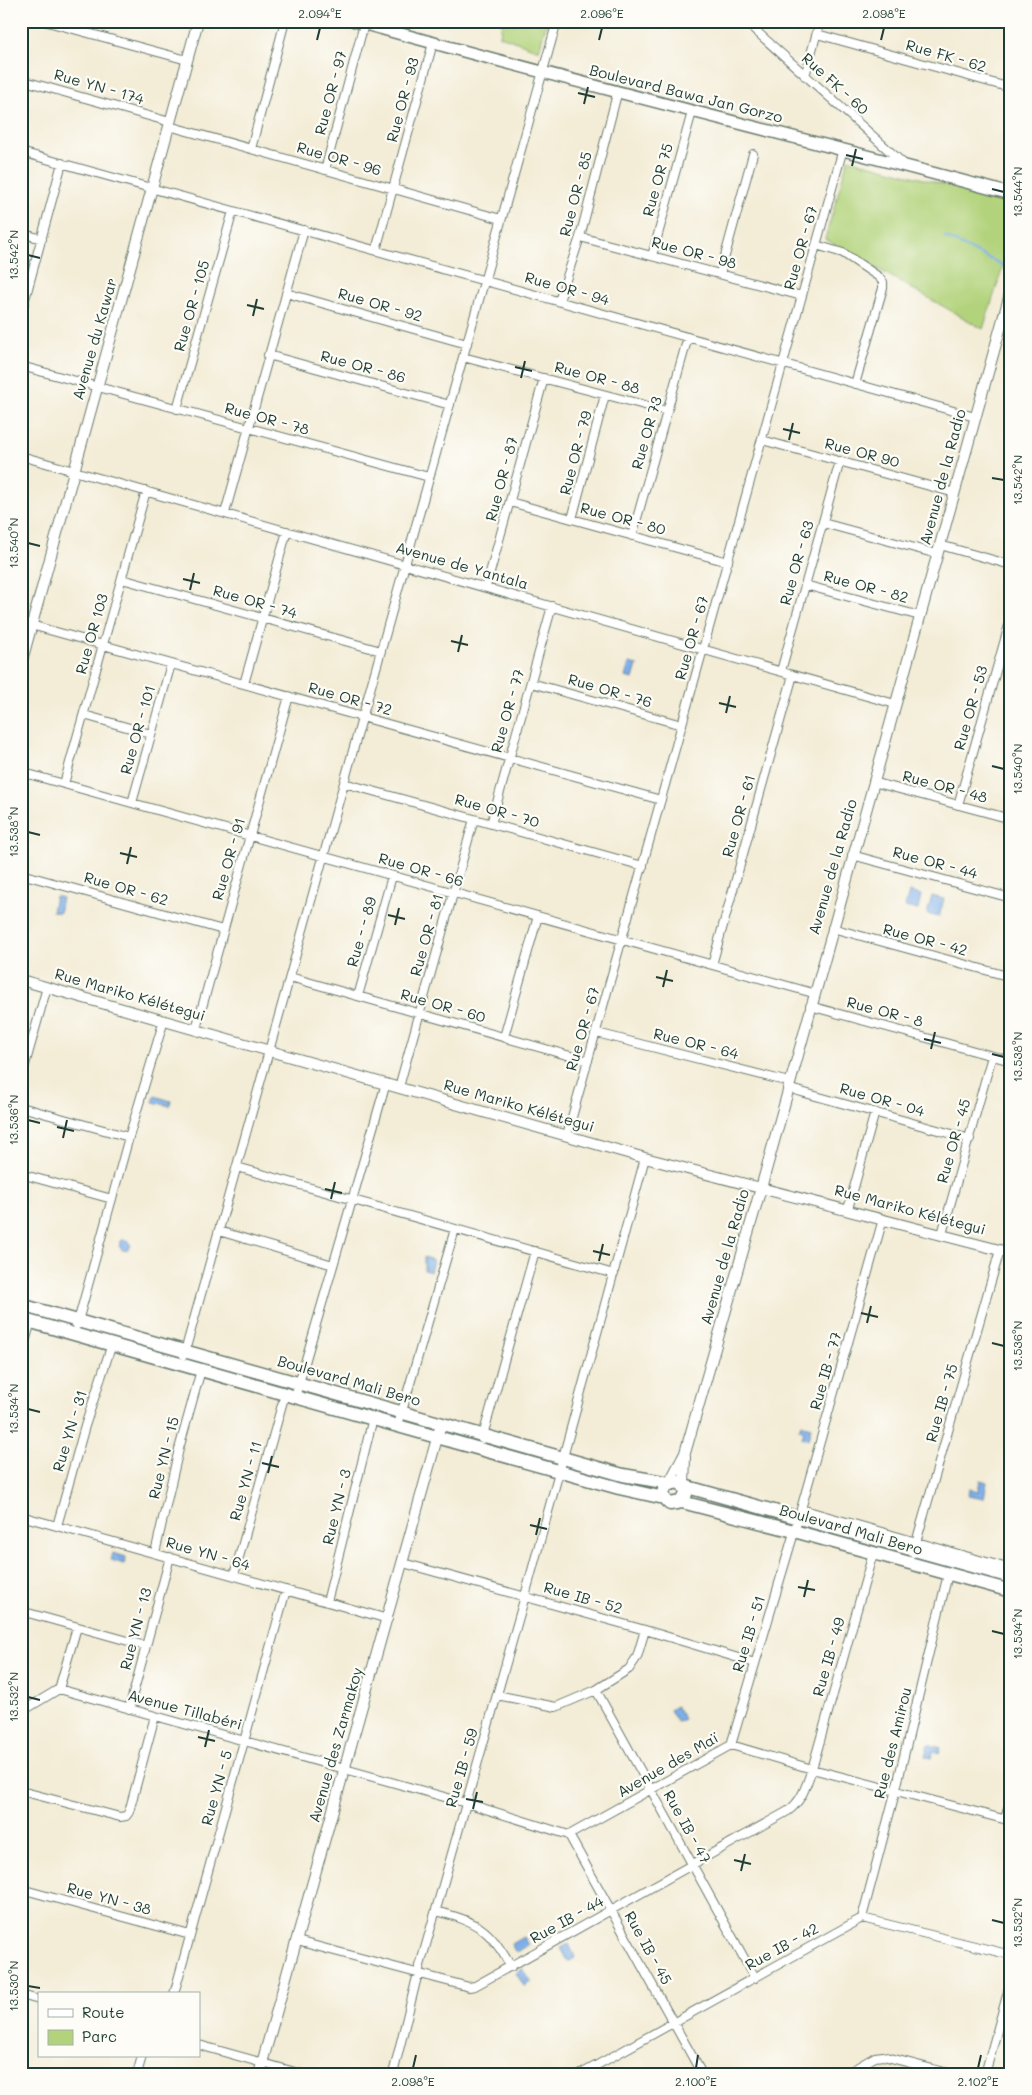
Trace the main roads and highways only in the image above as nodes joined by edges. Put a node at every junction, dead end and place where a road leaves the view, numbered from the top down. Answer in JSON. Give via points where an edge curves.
{"nodes":[{"id":1,"x":359,"y":23,"type":"edge"},
{"id":2,"x":380,"y":25,"type":"edge"},
{"id":3,"x":1011,"y":194,"type":"edge"},
{"id":4,"x":21,"y":1305,"type":"edge"},
{"id":5,"x":26,"y":1320,"type":"edge"},
{"id":6,"x":669,"y":1483,"type":"junction"},
{"id":7,"x":684,"y":1486,"type":"junction"},
{"id":8,"x":664,"y":1498,"type":"junction"},
{"id":9,"x":682,"y":1502,"type":"junction"},
{"id":10,"x":1011,"y":1577,"type":"edge"},
{"id":11,"x":1011,"y":1591,"type":"edge"}],
"edges":[{"from":1,"to":2,"type":"main road","name":"Boulevard Bawa Jan Gorzo"},
{"from":2,"to":3,"type":"main road","name":"Boulevard Bawa Jan Gorzo","via":[[617,94]]},
{"from":4,"to":6,"type":"main road","name":"Boulevard Mali Bero","via":[[623,1475]]},
{"from":5,"to":8,"type":"main road","name":"Boulevard Mali Bero"},
{"from":6,"to":7,"type":"main road","via":[[678,1482]]},
{"from":6,"to":8,"type":"main road","via":[[663,1491]]},
{"from":7,"to":9,"type":"main road","via":[[686,1494]]},
{"from":7,"to":10,"type":"main road","name":"Boulevard Mali Bero","via":[[800,1513]]},
{"from":8,"to":9,"type":"main road","via":[[670,1504]]},
{"from":9,"to":11,"type":"main road","name":"Boulevard Mali Bero"}]}
